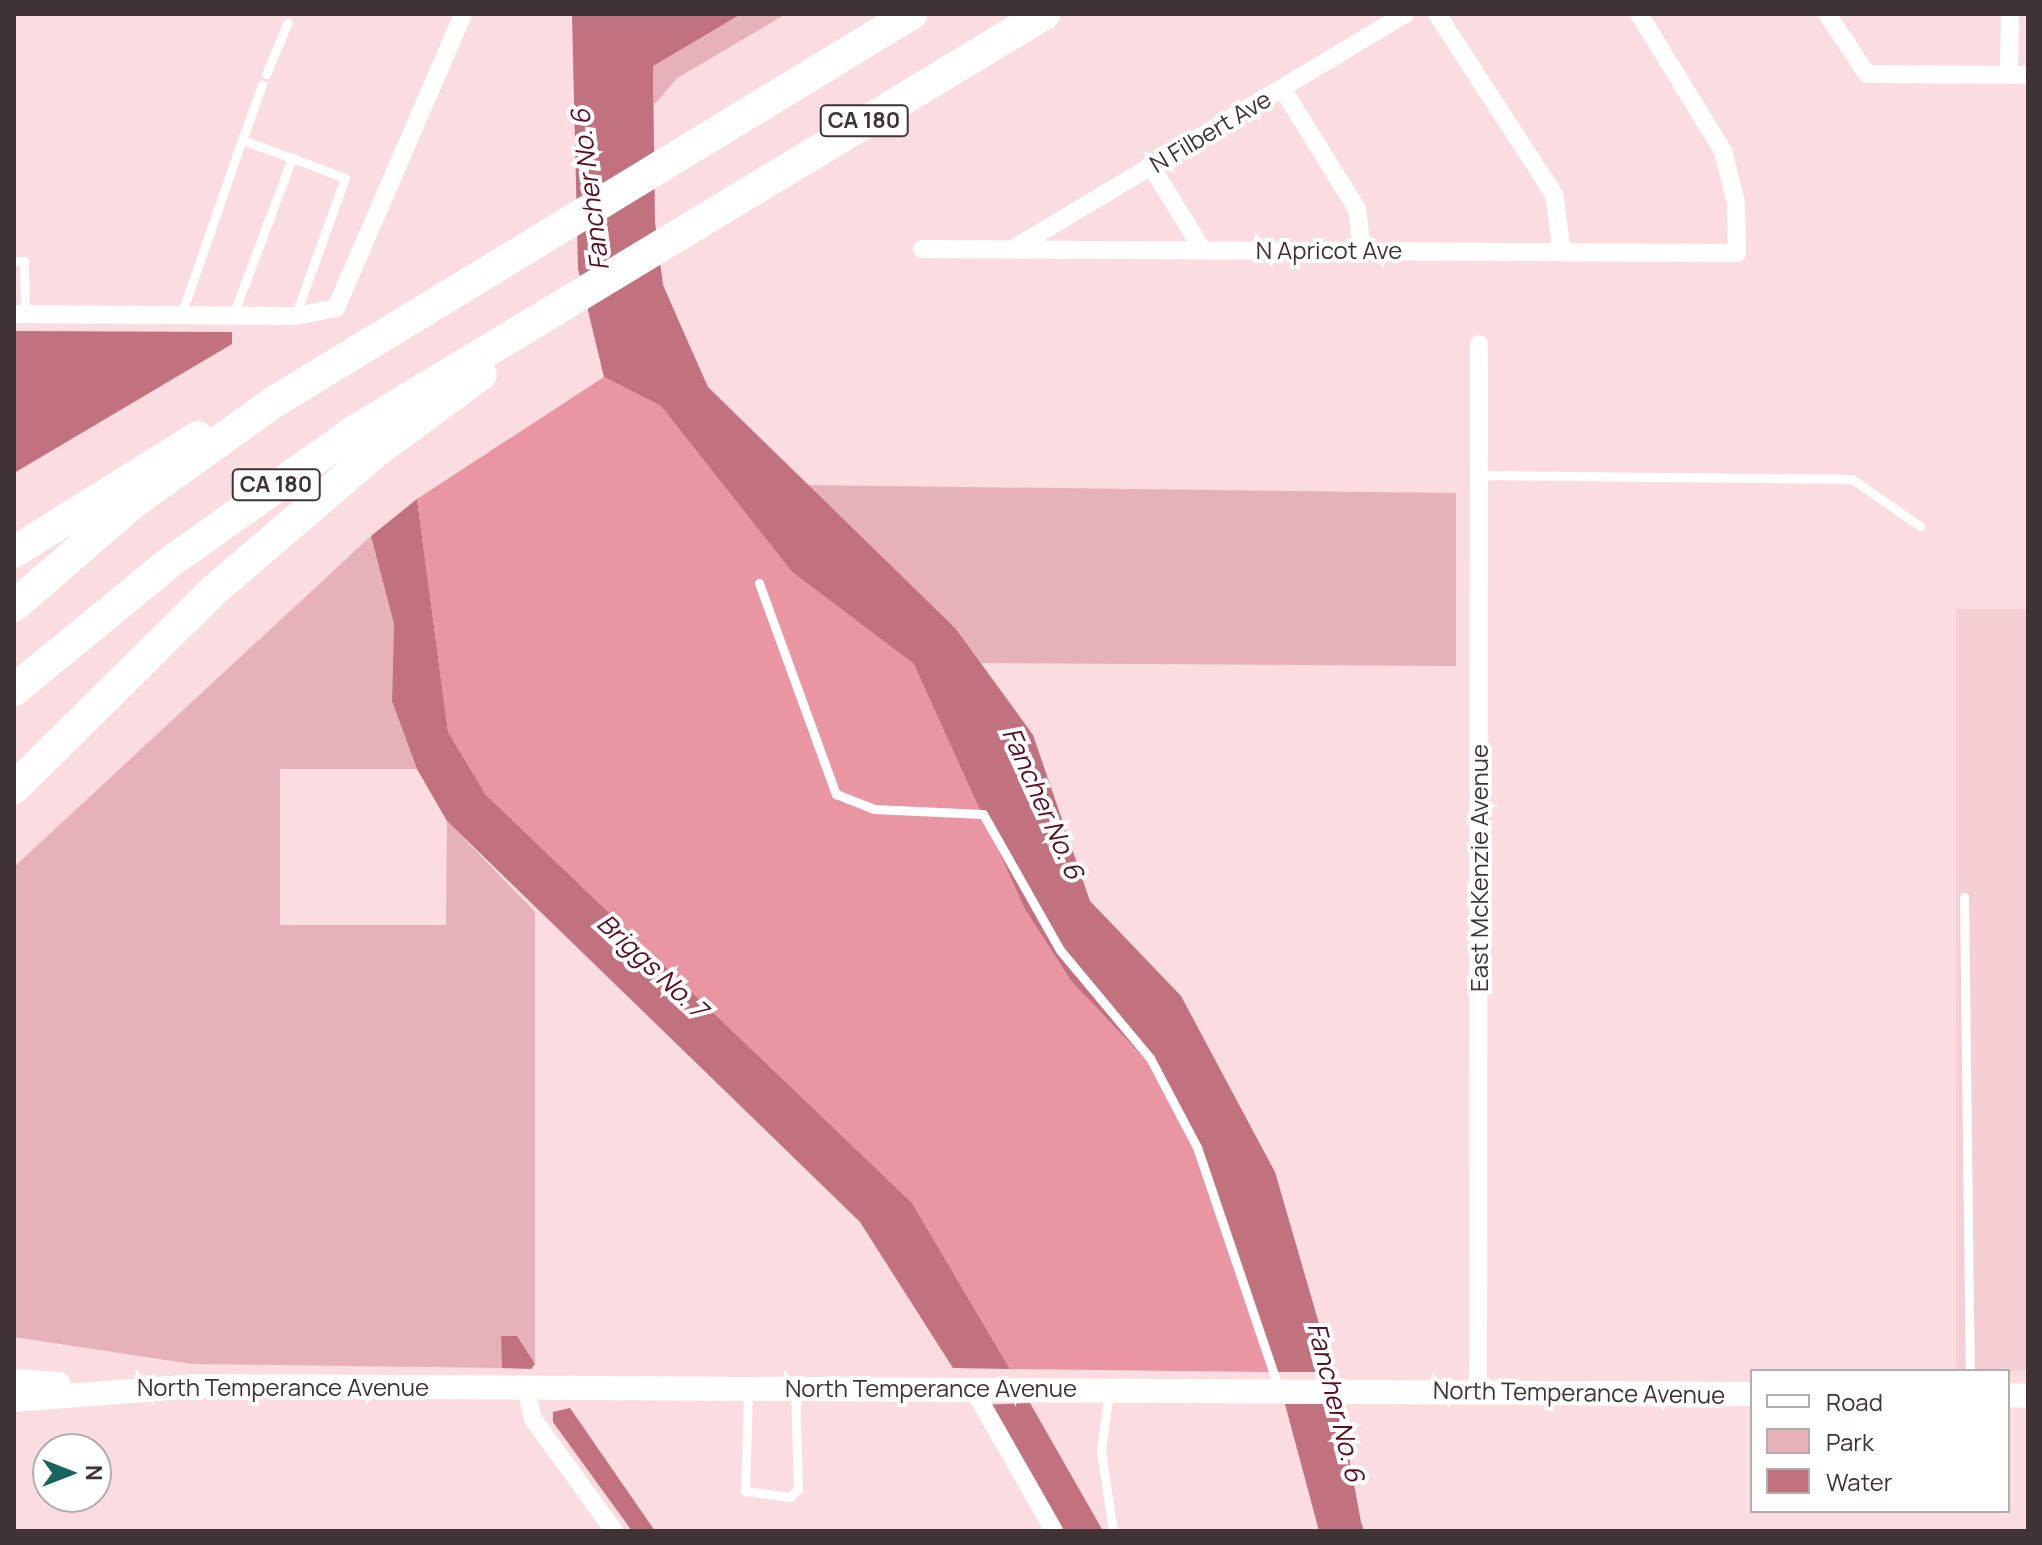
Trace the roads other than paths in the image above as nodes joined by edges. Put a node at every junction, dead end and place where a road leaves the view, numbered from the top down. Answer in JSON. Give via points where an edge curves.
{"nodes":[{"id":1,"x":463,"y":14,"type":"edge"},
{"id":2,"x":911,"y":14,"type":"edge"},
{"id":3,"x":1044,"y":14,"type":"edge"},
{"id":4,"x":1405,"y":14,"type":"edge"},
{"id":5,"x":1437,"y":14,"type":"edge"},
{"id":6,"x":1639,"y":14,"type":"edge"},
{"id":7,"x":1827,"y":14,"type":"edge"},
{"id":8,"x":2010,"y":14,"type":"edge"},
{"id":9,"x":288,"y":22,"type":"dead end"},
{"id":10,"x":266,"y":74,"type":"dead end"},
{"id":11,"x":2019,"y":75,"type":"edge"},
{"id":12,"x":262,"y":85,"type":"dead end"},
{"id":13,"x":1282,"y":88,"type":"junction"},
{"id":14,"x":242,"y":140,"type":"junction"},
{"id":15,"x":292,"y":158,"type":"junction"},
{"id":16,"x":1151,"y":166,"type":"junction"},
{"id":17,"x":1014,"y":248,"type":"junction"},
{"id":18,"x":922,"y":249,"type":"dead end"},
{"id":19,"x":1202,"y":249,"type":"junction"},
{"id":20,"x":1362,"y":250,"type":"junction"},
{"id":21,"x":1562,"y":252,"type":"junction"},
{"id":22,"x":14,"y":261,"type":"edge"},
{"id":23,"x":555,"y":305,"type":"junction"},
{"id":24,"x":20,"y":314,"type":"edge"},
{"id":25,"x":181,"y":315,"type":"junction"},
{"id":26,"x":233,"y":315,"type":"junction"},
{"id":27,"x":295,"y":316,"type":"junction"},
{"id":28,"x":1479,"y":344,"type":"dead end"},
{"id":29,"x":274,"y":402,"type":"junction"},
{"id":30,"x":1479,"y":475,"type":"junction"},
{"id":31,"x":1920,"y":526,"type":"dead end"},
{"id":32,"x":14,"y":552,"type":"edge"},
{"id":33,"x":759,"y":583,"type":"dead end"},
{"id":34,"x":14,"y":606,"type":"edge"},
{"id":35,"x":14,"y":690,"type":"edge"},
{"id":36,"x":14,"y":788,"type":"edge"},
{"id":37,"x":1964,"y":897,"type":"dead end"},
{"id":38,"x":1970,"y":1369,"type":"edge"},
{"id":39,"x":14,"y":1381,"type":"edge"},
{"id":40,"x":526,"y":1387,"type":"junction"},
{"id":41,"x":972,"y":1387,"type":"junction"},
{"id":42,"x":110,"y":1388,"type":"junction"},
{"id":43,"x":748,"y":1388,"type":"junction"},
{"id":44,"x":795,"y":1388,"type":"junction"},
{"id":45,"x":1110,"y":1388,"type":"junction"},
{"id":46,"x":1290,"y":1388,"type":"junction"},
{"id":47,"x":1478,"y":1392,"type":"junction"},
{"id":48,"x":1750,"y":1394,"type":"edge"},
{"id":49,"x":14,"y":1400,"type":"edge"},
{"id":50,"x":614,"y":1531,"type":"edge"},
{"id":51,"x":1054,"y":1531,"type":"edge"},
{"id":52,"x":1113,"y":1531,"type":"edge"}],
"edges":[{"from":1,"to":27,"type":"street","via":[[336,308]]},
{"from":2,"to":29,"type":"highway","number":"CA 180"},
{"from":3,"to":23,"type":"highway","number":"CA 180"},
{"from":4,"to":13,"type":"street","name":"N Filbert Ave"},
{"from":5,"to":21,"type":"street","via":[[1554,194]]},
{"from":6,"to":21,"type":"street","name":"N Apricot Ave","via":[[1723,151],[1736,203],[1737,253]]},
{"from":7,"to":11,"type":"street","via":[[1867,74]]},
{"from":8,"to":11,"type":"street"},
{"from":9,"to":10,"type":"lane"},
{"from":12,"to":14,"type":"lane"},
{"from":13,"to":16,"type":"street","name":"N Filbert Ave"},
{"from":13,"to":20,"type":"street","via":[[1357,209]]},
{"from":14,"to":15,"type":"lane"},
{"from":14,"to":25,"type":"lane"},
{"from":15,"to":26,"type":"lane"},
{"from":15,"to":27,"type":"lane","via":[[345,178]]},
{"from":16,"to":17,"type":"street","name":"N Filbert Ave"},
{"from":16,"to":19,"type":"street"},
{"from":17,"to":18,"type":"street","name":"N Apricot Ave"},
{"from":17,"to":19,"type":"street","name":"N Apricot Ave"},
{"from":19,"to":20,"type":"street","name":"N Apricot Ave"},
{"from":20,"to":21,"type":"street","name":"N Apricot Ave"},
{"from":22,"to":24,"type":"lane","via":[[24,261]]},
{"from":23,"to":35,"type":"highway","number":"CA 180","via":[[277,484]]},
{"from":23,"to":36,"type":"highway","via":[[524,346],[373,454],[212,592]]},
{"from":24,"to":25,"type":"street"},
{"from":25,"to":26,"type":"street"},
{"from":26,"to":27,"type":"street"},
{"from":28,"to":30,"type":"street","name":"East McKenzie Avenue"},
{"from":29,"to":32,"type":"highway","via":[[125,477]]},
{"from":29,"to":34,"type":"highway","number":"CA 180","via":[[133,503]]},
{"from":30,"to":31,"type":"lane","via":[[1852,479]]},
{"from":30,"to":47,"type":"street","name":"East McKenzie Avenue"},
{"from":33,"to":46,"type":"lane","via":[[836,794],[874,809],[983,814],[1060,950],[1150,1058],[1197,1147]]},
{"from":37,"to":38,"type":"lane"},
{"from":39,"to":42,"type":"main road","name":"North Temperance Avenue"},
{"from":40,"to":42,"type":"main road","name":"North Temperance Avenue"},
{"from":40,"to":43,"type":"main road","name":"North Temperance Avenue"},
{"from":40,"to":50,"type":"street","via":[[533,1419]]},
{"from":41,"to":44,"type":"main road","name":"North Temperance Avenue"},
{"from":41,"to":45,"type":"main road","name":"North Temperance Avenue"},
{"from":41,"to":51,"type":"street"},
{"from":42,"to":49,"type":"main road","name":"North Temperance Avenue"},
{"from":43,"to":44,"type":"main road","name":"North Temperance Avenue"},
{"from":43,"to":44,"type":"lane","via":[[745,1491],[767,1497],[798,1489]]},
{"from":45,"to":46,"type":"main road","name":"North Temperance Avenue"},
{"from":45,"to":52,"type":"lane","via":[[1101,1450]]},
{"from":46,"to":47,"type":"main road","name":"North Temperance Avenue"},
{"from":47,"to":48,"type":"main road","name":"North Temperance Avenue"}]}
